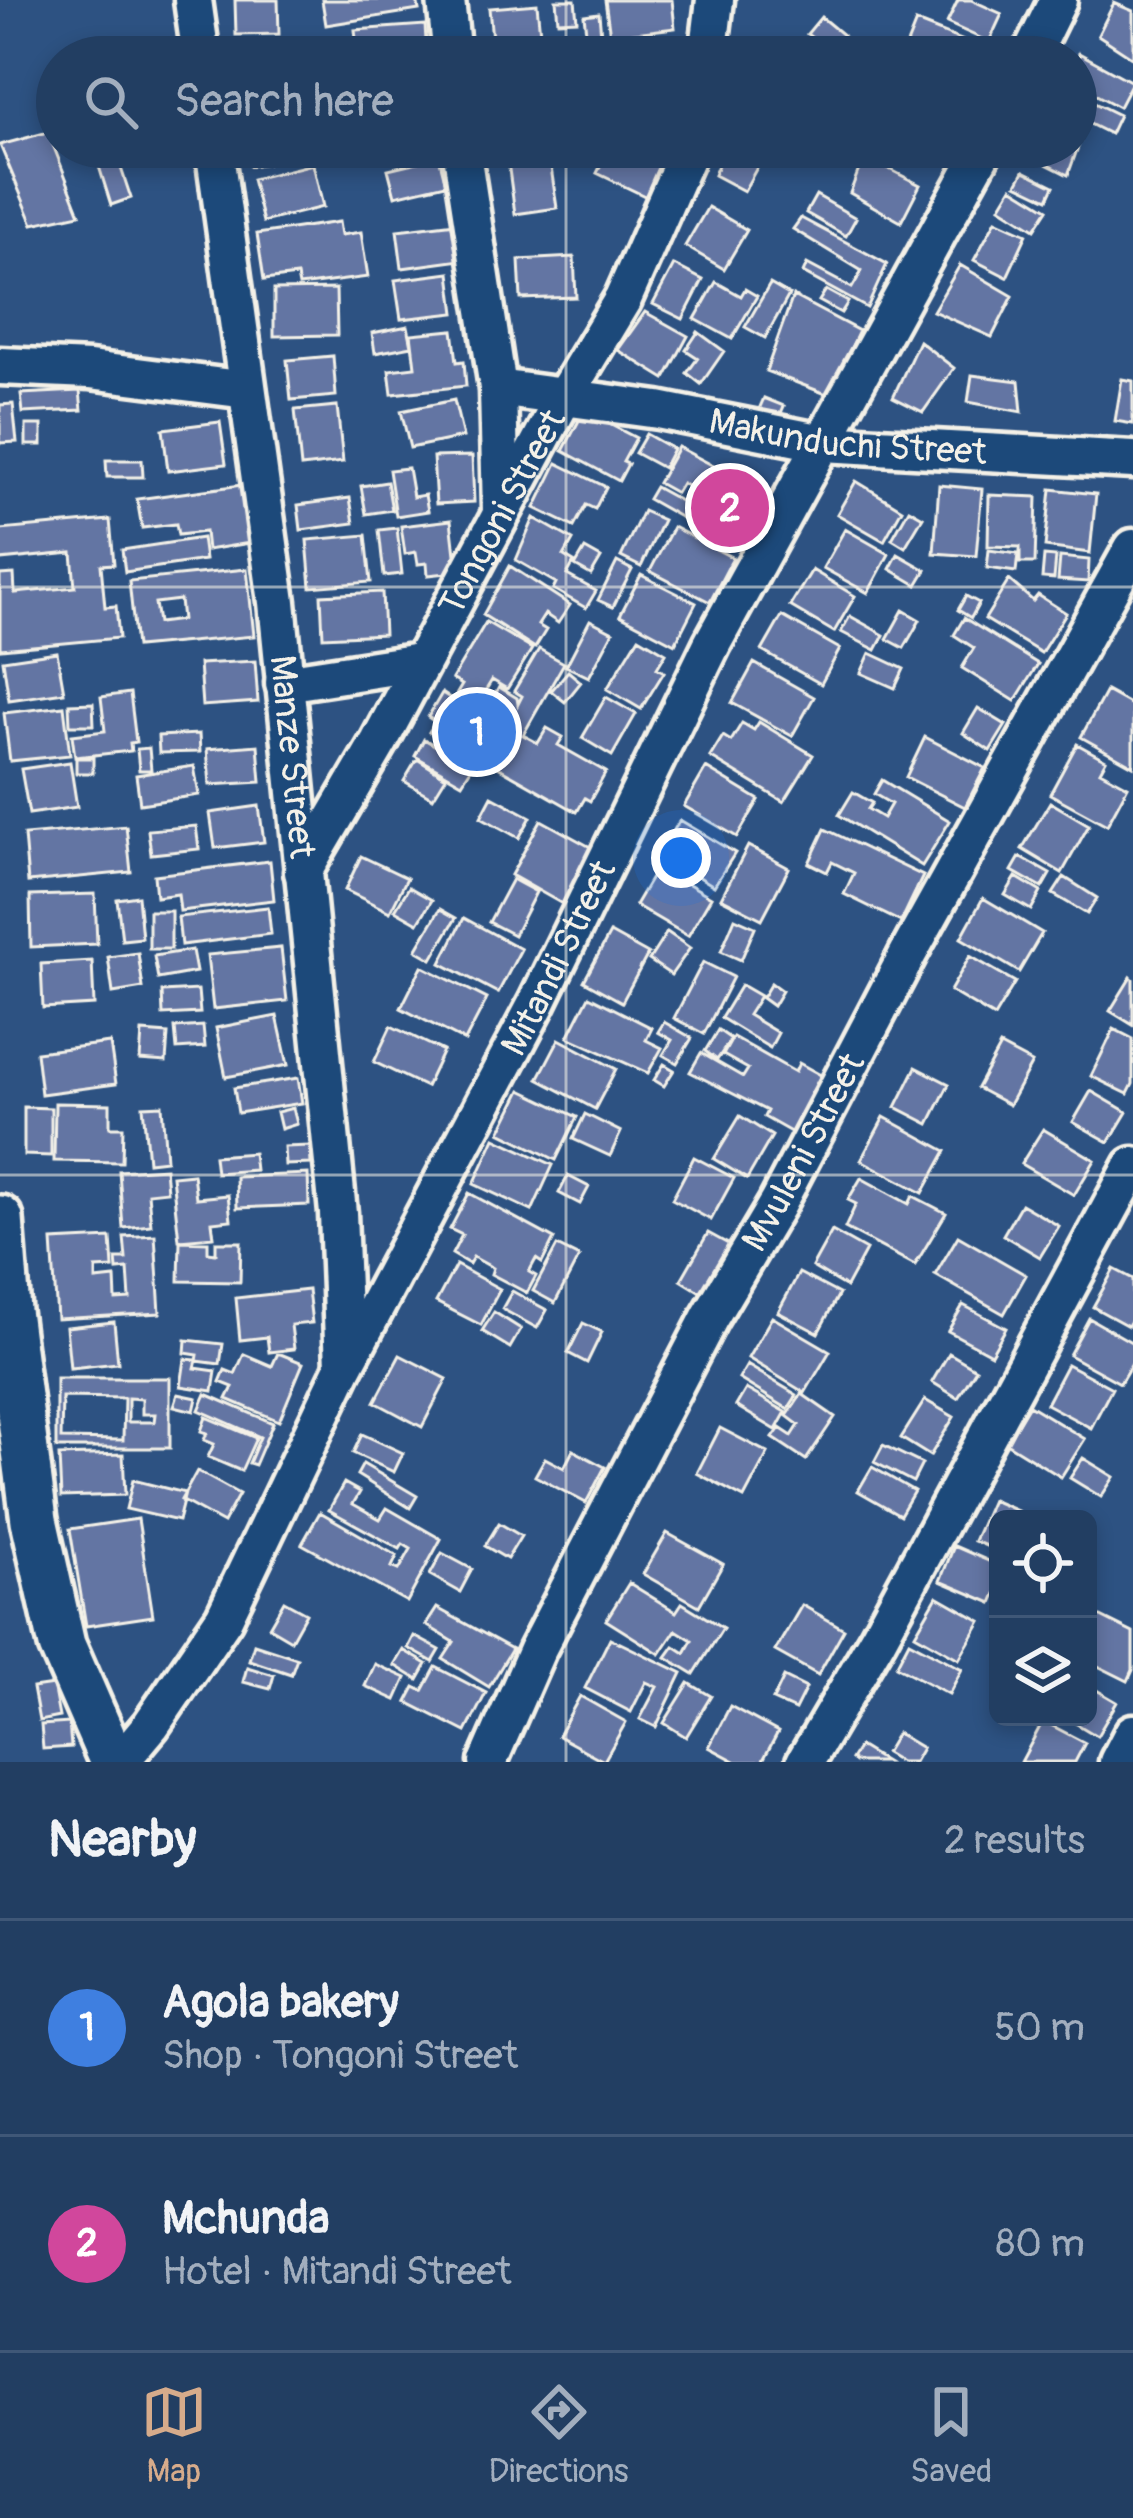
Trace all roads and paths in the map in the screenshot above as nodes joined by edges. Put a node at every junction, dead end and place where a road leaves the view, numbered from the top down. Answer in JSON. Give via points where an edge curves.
{"nodes":[{"id":1,"x":193,"y":0,"type":"edge"},
{"id":2,"x":446,"y":0,"type":"edge"},
{"id":3,"x":715,"y":0,"type":"edge"},
{"id":4,"x":1058,"y":0,"type":"edge"},
{"id":5,"x":198,"y":36,"type":"edge"},
{"id":6,"x":450,"y":36,"type":"edge"},
{"id":7,"x":711,"y":36,"type":"edge"},
{"id":8,"x":1040,"y":36,"type":"edge"},
{"id":9,"x":217,"y":168,"type":"edge"},
{"id":10,"x":464,"y":168,"type":"edge"},
{"id":11,"x":681,"y":168,"type":"edge"},
{"id":12,"x":974,"y":168,"type":"edge"},
{"id":13,"x":0,"y":366,"type":"edge"},
{"id":14,"x":498,"y":388,"type":"junction"},
{"id":15,"x":247,"y":389,"type":"junction"},
{"id":16,"x":566,"y":395,"type":"junction"},
{"id":17,"x":823,"y":443,"type":"junction"},
{"id":18,"x":1133,"y":460,"type":"edge"},
{"id":19,"x":501,"y":515,"type":"junction"},
{"id":20,"x":1133,"y":548,"type":"edge"},
{"id":21,"x":420,"y":662,"type":"junction"},
{"id":22,"x":284,"y":682,"type":"junction"},
{"id":23,"x":303,"y":872,"type":"junction"},
{"id":24,"x":1133,"y":1166,"type":"edge"},
{"id":25,"x":0,"y":1219,"type":"edge"},
{"id":26,"x":344,"y":1367,"type":"junction"},
{"id":27,"x":1133,"y":1733,"type":"edge"},
{"id":28,"x":117,"y":1762,"type":"edge"},
{"id":29,"x":488,"y":1762,"type":"edge"},
{"id":30,"x":805,"y":1762,"type":"edge"},
{"id":31,"x":1118,"y":1762,"type":"edge"}],
"edges":[{"from":1,"to":5,"type":"street"},
{"from":2,"to":6,"type":"street"},
{"from":3,"to":7,"type":"street"},
{"from":4,"to":8,"type":"street"},
{"from":9,"to":15,"type":"street","name":"Manze Street"},
{"from":10,"to":14,"type":"street"},
{"from":11,"to":16,"type":"street","name":"Tongoni Street","via":[[622,299]]},
{"from":12,"to":17,"type":"street","name":"Mitandi Street"},
{"from":13,"to":15,"type":"street"},
{"from":14,"to":16,"type":"street","name":"Makunduchi Street"},
{"from":14,"to":19,"type":"street"},
{"from":15,"to":22,"type":"street","name":"Manze Street"},
{"from":16,"to":17,"type":"street","name":"Makunduchi Street"},
{"from":16,"to":19,"type":"street","name":"Tongoni Street"},
{"from":17,"to":18,"type":"street","name":"Makunduchi Street"},
{"from":17,"to":26,"type":"street","name":"Mitandi Street"},
{"from":19,"to":21,"type":"street","name":"Tongoni Street"},
{"from":20,"to":29,"type":"street","name":"Mvuleni Street","via":[[710,1317],[537,1650]]},
{"from":21,"to":22,"type":"street"},
{"from":21,"to":23,"type":"street","name":"Tongoni Street"},
{"from":22,"to":23,"type":"street","name":"Manze Street"},
{"from":23,"to":26,"type":"street","name":"Manze Street","via":[[338,1213]]},
{"from":24,"to":30,"type":"street"},
{"from":25,"to":28,"type":"main road","via":[[34,1520],[62,1645]]},
{"from":26,"to":28,"type":"street","name":"Mitandi Street","via":[[224,1618]]},
{"from":27,"to":31,"type":"street"}]}
